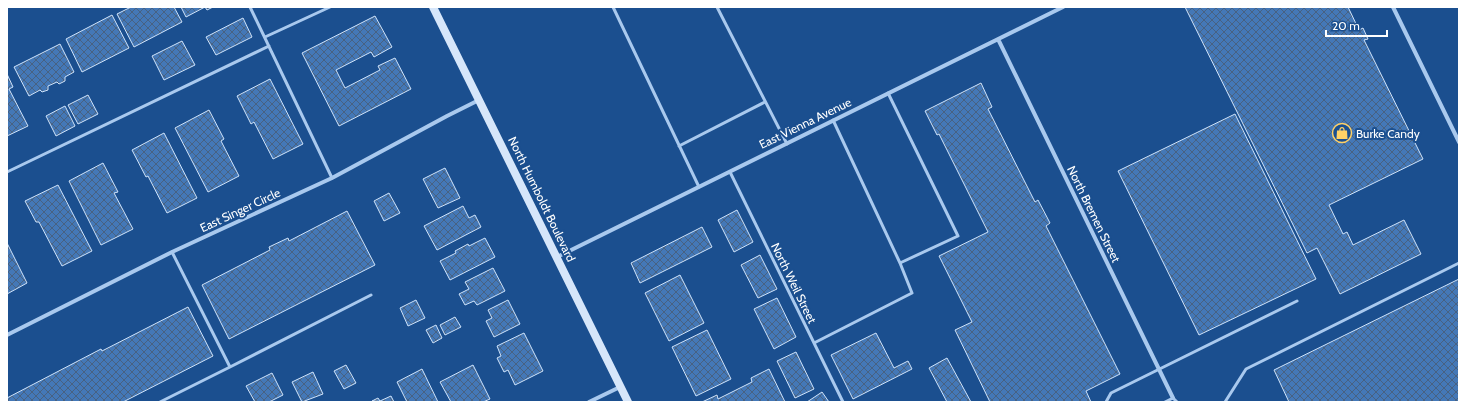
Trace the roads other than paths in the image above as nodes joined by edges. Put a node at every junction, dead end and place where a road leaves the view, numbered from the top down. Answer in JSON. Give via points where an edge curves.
{"nodes":[{"id":1,"x":250,"y":7,"type":"edge"},
{"id":2,"x":330,"y":7,"type":"edge"},
{"id":3,"x":433,"y":7,"type":"edge"},
{"id":4,"x":613,"y":7,"type":"edge"},
{"id":5,"x":717,"y":7,"type":"edge"},
{"id":6,"x":1063,"y":7,"type":"edge"},
{"id":7,"x":1393,"y":7,"type":"edge"},
{"id":8,"x":265,"y":37,"type":"junction"},
{"id":9,"x":998,"y":39,"type":"junction"},
{"id":10,"x":269,"y":46,"type":"junction"},
{"id":11,"x":888,"y":93,"type":"junction"},
{"id":12,"x":479,"y":100,"type":"junction"},
{"id":13,"x":766,"y":102,"type":"junction"},
{"id":14,"x":833,"y":120,"type":"junction"},
{"id":15,"x":1459,"y":142,"type":"edge"},
{"id":16,"x":787,"y":144,"type":"junction"},
{"id":17,"x":679,"y":146,"type":"junction"},
{"id":18,"x":7,"y":172,"type":"edge"},
{"id":19,"x":730,"y":172,"type":"junction"},
{"id":20,"x":332,"y":178,"type":"junction"},
{"id":21,"x":699,"y":187,"type":"junction"},
{"id":22,"x":172,"y":252,"type":"junction"},
{"id":23,"x":557,"y":257,"type":"junction"},
{"id":24,"x":1459,"y":263,"type":"edge"},
{"id":25,"x":900,"y":264,"type":"junction"},
{"id":26,"x":371,"y":295,"type":"dead end"},
{"id":27,"x":1297,"y":301,"type":"dead end"},
{"id":28,"x":7,"y":335,"type":"edge"},
{"id":29,"x":814,"y":343,"type":"junction"},
{"id":30,"x":230,"y":366,"type":"junction"},
{"id":31,"x":1159,"y":370,"type":"junction"},
{"id":32,"x":620,"y":386,"type":"junction"},
{"id":33,"x":1173,"y":398,"type":"junction"},
{"id":34,"x":160,"y":402,"type":"edge"},
{"id":35,"x":589,"y":402,"type":"edge"},
{"id":36,"x":628,"y":402,"type":"edge"},
{"id":37,"x":843,"y":402,"type":"edge"},
{"id":38,"x":1106,"y":402,"type":"edge"},
{"id":39,"x":1165,"y":402,"type":"edge"},
{"id":40,"x":1176,"y":402,"type":"edge"},
{"id":41,"x":1225,"y":402,"type":"edge"}],
"edges":[{"from":1,"to":8,"type":"lane"},
{"from":2,"to":8,"type":"lane"},
{"from":3,"to":12,"type":"main road","name":"North Humboldt Boulevard"},
{"from":4,"to":17,"type":"lane"},
{"from":5,"to":13,"type":"lane"},
{"from":6,"to":9,"type":"street","name":"East Vienna Avenue"},
{"from":7,"to":15,"type":"street"},
{"from":8,"to":10,"type":"lane"},
{"from":9,"to":11,"type":"street","name":"East Vienna Avenue"},
{"from":9,"to":31,"type":"street","name":"North Bremen Street"},
{"from":10,"to":18,"type":"lane"},
{"from":10,"to":20,"type":"lane"},
{"from":11,"to":14,"type":"street","name":"East Vienna Avenue"},
{"from":11,"to":25,"type":"lane","via":[[958,236]]},
{"from":12,"to":20,"type":"street","name":"East Singer Circle"},
{"from":12,"to":23,"type":"main road","name":"North Humboldt Boulevard"},
{"from":13,"to":16,"type":"lane"},
{"from":13,"to":17,"type":"lane"},
{"from":14,"to":16,"type":"street","name":"East Vienna Avenue"},
{"from":14,"to":25,"type":"lane"},
{"from":16,"to":19,"type":"street","name":"East Vienna Avenue"},
{"from":17,"to":21,"type":"lane"},
{"from":19,"to":21,"type":"street","name":"East Vienna Avenue"},
{"from":19,"to":29,"type":"lane","name":"North Weil Street"},
{"from":20,"to":22,"type":"street","name":"East Singer Circle"},
{"from":21,"to":23,"type":"street","name":"East Vienna Avenue"},
{"from":22,"to":28,"type":"street","name":"East Singer Circle"},
{"from":22,"to":30,"type":"lane"},
{"from":23,"to":32,"type":"main road","name":"North Humboldt Boulevard"},
{"from":24,"to":41,"type":"lane","via":[[1246,369]]},
{"from":25,"to":29,"type":"lane","via":[[912,294]]},
{"from":26,"to":30,"type":"lane"},
{"from":27,"to":31,"type":"lane"},
{"from":29,"to":37,"type":"lane","name":"North Weil Street"},
{"from":30,"to":34,"type":"lane"},
{"from":31,"to":33,"type":"street","name":"North Bremen Street"},
{"from":31,"to":38,"type":"lane","via":[[1111,393]]},
{"from":32,"to":35,"type":"street"},
{"from":32,"to":36,"type":"main road","name":"North Humboldt Boulevard"},
{"from":33,"to":39,"type":"lane"},
{"from":33,"to":40,"type":"lane"}]}
